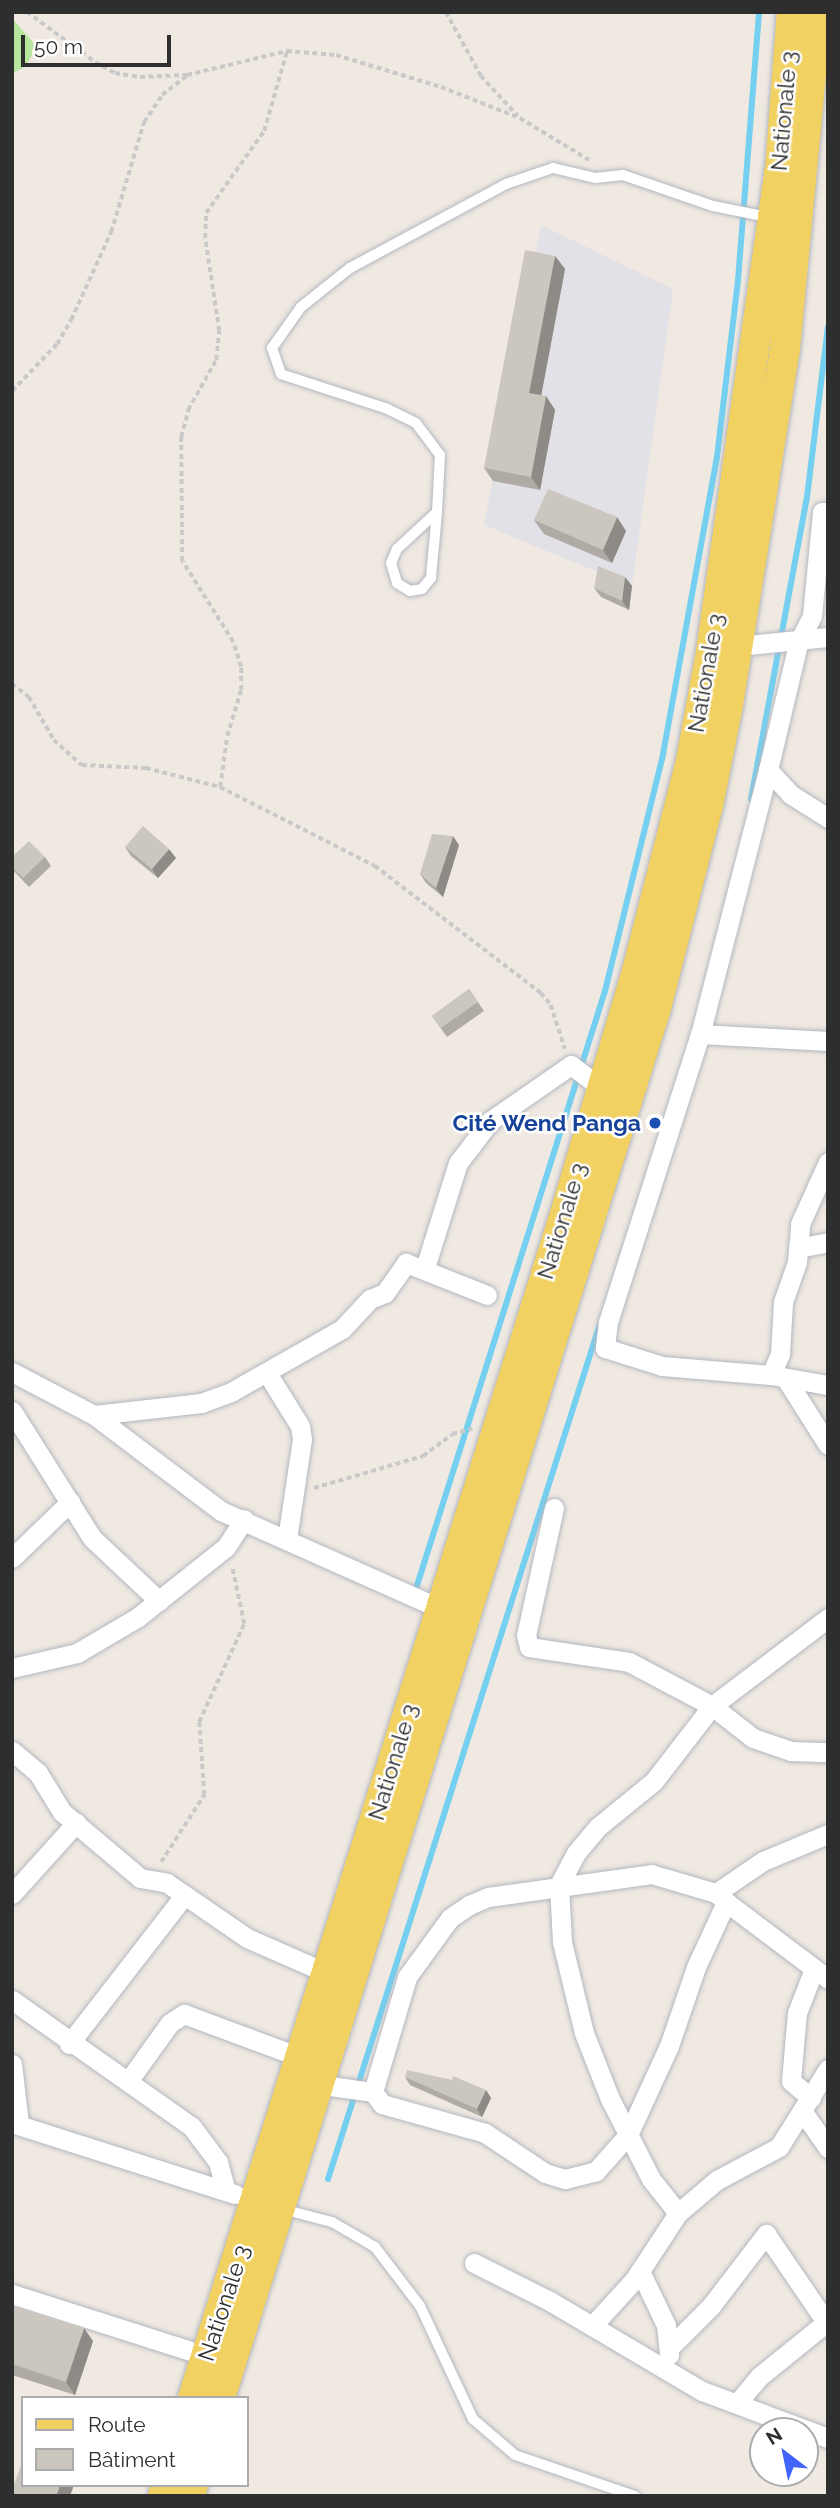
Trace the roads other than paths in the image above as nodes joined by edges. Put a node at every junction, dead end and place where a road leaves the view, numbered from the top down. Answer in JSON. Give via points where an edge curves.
{"nodes":[{"id":1,"x":792,"y":12,"type":"edge"},
{"id":2,"x":817,"y":12,"type":"edge"},
{"id":3,"x":819,"y":101,"type":"edge"},
{"id":4,"x":786,"y":220,"type":"junction"},
{"id":5,"x":826,"y":507,"type":"edge"},
{"id":6,"x":436,"y":512,"type":"junction"},
{"id":7,"x":828,"y":637,"type":"edge"},
{"id":8,"x":799,"y":644,"type":"junction"},
{"id":9,"x":725,"y":648,"type":"junction"},
{"id":10,"x":768,"y":770,"type":"junction"},
{"id":11,"x":823,"y":811,"type":"edge"},
{"id":12,"x":700,"y":1034,"type":"junction"},
{"id":13,"x":828,"y":1041,"type":"edge"},
{"id":14,"x":603,"y":1089,"type":"junction"},
{"id":15,"x":828,"y":1162,"type":"edge"},
{"id":16,"x":828,"y":1242,"type":"edge"},
{"id":17,"x":798,"y":1248,"type":"junction"},
{"id":18,"x":425,"y":1269,"type":"junction"},
{"id":19,"x":487,"y":1295,"type":"dead end"},
{"id":20,"x":12,"y":1372,"type":"edge"},
{"id":21,"x":267,"y":1373,"type":"junction"},
{"id":22,"x":779,"y":1377,"type":"junction"},
{"id":23,"x":828,"y":1385,"type":"edge"},
{"id":24,"x":12,"y":1411,"type":"edge"},
{"id":25,"x":94,"y":1415,"type":"junction"},
{"id":26,"x":828,"y":1445,"type":"edge"},
{"id":27,"x":70,"y":1502,"type":"junction"},
{"id":28,"x":554,"y":1508,"type":"dead end"},
{"id":29,"x":244,"y":1519,"type":"junction"},
{"id":30,"x":287,"y":1539,"type":"junction"},
{"id":31,"x":12,"y":1558,"type":"edge"},
{"id":32,"x":159,"y":1601,"type":"junction"},
{"id":33,"x":441,"y":1609,"type":"junction"},
{"id":34,"x":828,"y":1618,"type":"edge"},
{"id":35,"x":12,"y":1668,"type":"edge"},
{"id":36,"x":712,"y":1706,"type":"junction"},
{"id":37,"x":12,"y":1751,"type":"edge"},
{"id":38,"x":828,"y":1752,"type":"edge"},
{"id":39,"x":76,"y":1823,"type":"junction"},
{"id":40,"x":828,"y":1834,"type":"edge"},
{"id":41,"x":559,"y":1885,"type":"junction"},
{"id":42,"x":12,"y":1894,"type":"edge"},
{"id":43,"x":183,"y":1897,"type":"junction"},
{"id":44,"x":721,"y":1897,"type":"junction"},
{"id":45,"x":329,"y":1974,"type":"junction"},
{"id":46,"x":821,"y":1974,"type":"edge"},
{"id":47,"x":12,"y":2000,"type":"edge"},
{"id":48,"x":69,"y":2044,"type":"junction"},
{"id":49,"x":302,"y":2058,"type":"junction"},
{"id":50,"x":12,"y":2064,"type":"edge"},
{"id":51,"x":828,"y":2069,"type":"edge"},
{"id":52,"x":128,"y":2080,"type":"junction"},
{"id":53,"x":316,"y":2084,"type":"junction"},
{"id":54,"x":373,"y":2092,"type":"junction"},
{"id":55,"x":807,"y":2105,"type":"junction"},
{"id":56,"x":16,"y":2124,"type":"edge"},
{"id":57,"x":628,"y":2135,"type":"junction"},
{"id":58,"x":828,"y":2148,"type":"edge"},
{"id":59,"x":226,"y":2191,"type":"junction"},
{"id":60,"x":268,"y":2204,"type":"junction"},
{"id":61,"x":678,"y":2213,"type":"junction"},
{"id":62,"x":474,"y":2263,"type":"dead end"},
{"id":63,"x":640,"y":2272,"type":"junction"},
{"id":64,"x":12,"y":2294,"type":"edge"},
{"id":65,"x":827,"y":2321,"type":"edge"},
{"id":66,"x":593,"y":2325,"type":"junction"},
{"id":67,"x":671,"y":2346,"type":"junction"},
{"id":68,"x":206,"y":2356,"type":"junction"},
{"id":69,"x":666,"y":2369,"type":"junction"},
{"id":70,"x":194,"y":2396,"type":"edge"},
{"id":71,"x":220,"y":2396,"type":"edge"},
{"id":72,"x":738,"y":2402,"type":"junction"},
{"id":73,"x":828,"y":2438,"type":"edge"},
{"id":74,"x":635,"y":2496,"type":"edge"}],
"edges":[{"from":1,"to":4,"type":"main road","name":"Nationale 3"},
{"from":2,"to":3,"type":"main road","name":"Nationale 3"},
{"from":3,"to":4,"type":"main road","name":"Nationale 3"},
{"from":4,"to":6,"type":"lane","via":[[713,206],[623,175],[595,178],[553,168],[528,173],[350,268],[300,307],[272,348],[281,374],[385,408],[416,424],[440,455]]},
{"from":4,"to":9,"type":"main road","name":"Nationale 3"},
{"from":5,"to":8,"type":"street","via":[[818,589]]},
{"from":6,"to":6,"type":"lane","via":[[431,578],[422,589],[410,591],[397,583],[391,564],[397,549]]},
{"from":7,"to":8,"type":"street"},
{"from":8,"to":9,"type":"street"},
{"from":8,"to":10,"type":"street"},
{"from":9,"to":14,"type":"main road","name":"Nationale 3"},
{"from":9,"to":53,"type":"main road","name":"Nationale 3","via":[[692,862],[656,1008]]},
{"from":10,"to":11,"type":"street"},
{"from":10,"to":12,"type":"street"},
{"from":12,"to":13,"type":"street"},
{"from":12,"to":22,"type":"street","via":[[608,1322],[605,1348],[662,1366]]},
{"from":14,"to":18,"type":"street","via":[[571,1065],[502,1110],[458,1163]]},
{"from":14,"to":33,"type":"main road","name":"Nationale 3"},
{"from":15,"to":17,"type":"street","via":[[804,1211]]},
{"from":16,"to":17,"type":"street"},
{"from":17,"to":22,"type":"street","via":[[783,1302]]},
{"from":18,"to":19,"type":"street"},
{"from":18,"to":21,"type":"street","via":[[405,1264],[385,1293],[369,1299],[357,1318]]},
{"from":20,"to":25,"type":"street"},
{"from":21,"to":25,"type":"street","via":[[201,1403]]},
{"from":21,"to":30,"type":"street","via":[[300,1426],[302,1458]]},
{"from":22,"to":23,"type":"street"},
{"from":22,"to":26,"type":"street"},
{"from":24,"to":27,"type":"street"},
{"from":25,"to":29,"type":"street","via":[[201,1498]]},
{"from":27,"to":31,"type":"street"},
{"from":27,"to":32,"type":"street","via":[[107,1555]]},
{"from":28,"to":36,"type":"street","via":[[526,1635],[529,1647],[629,1662]]},
{"from":29,"to":30,"type":"street"},
{"from":29,"to":32,"type":"street","via":[[226,1547]]},
{"from":30,"to":33,"type":"street","via":[[380,1586]]},
{"from":32,"to":35,"type":"street","via":[[77,1653]]},
{"from":33,"to":45,"type":"main road","name":"Nationale 3"},
{"from":34,"to":36,"type":"street"},
{"from":36,"to":38,"type":"street","via":[[753,1738],[791,1751]]},
{"from":36,"to":41,"type":"street","via":[[654,1781],[599,1826],[576,1853]]},
{"from":37,"to":39,"type":"street","via":[[38,1773],[54,1801]]},
{"from":39,"to":42,"type":"street"},
{"from":39,"to":43,"type":"street","via":[[140,1878],[167,1883]]},
{"from":40,"to":44,"type":"street","via":[[763,1861]]},
{"from":41,"to":44,"type":"street","via":[[651,1874]]},
{"from":41,"to":54,"type":"street","via":[[488,1897],[454,1913],[407,1977]]},
{"from":41,"to":57,"type":"street","via":[[569,1982],[584,2033]]},
{"from":43,"to":45,"type":"street","via":[[247,1938]]},
{"from":43,"to":48,"type":"street"},
{"from":44,"to":46,"type":"street"},
{"from":44,"to":57,"type":"street"},
{"from":45,"to":49,"type":"main road","name":"Nationale 3"},
{"from":46,"to":55,"type":"street","via":[[797,2013],[791,2081]]},
{"from":47,"to":48,"type":"street"},
{"from":48,"to":52,"type":"street"},
{"from":49,"to":52,"type":"street","via":[[184,2014],[170,2023]]},
{"from":49,"to":60,"type":"main road","name":"Nationale 3"},
{"from":50,"to":56,"type":"street"},
{"from":51,"to":55,"type":"street"},
{"from":52,"to":59,"type":"street","via":[[202,2137],[218,2162]]},
{"from":53,"to":54,"type":"street"},
{"from":53,"to":60,"type":"main road","name":"Nationale 3"},
{"from":54,"to":57,"type":"street","via":[[382,2104],[485,2133],[545,2173],[565,2179],[596,2171]]},
{"from":55,"to":58,"type":"street"},
{"from":55,"to":61,"type":"street","via":[[779,2147],[717,2180]]},
{"from":56,"to":59,"type":"street"},
{"from":57,"to":61,"type":"street","via":[[650,2179]]},
{"from":59,"to":60,"type":"street"},
{"from":60,"to":68,"type":"main road","name":"Nationale 3"},
{"from":60,"to":71,"type":"main road"},
{"from":60,"to":74,"type":"lane","via":[[332,2222],[375,2246],[420,2306],[473,2419],[515,2455]]},
{"from":61,"to":63,"type":"street"},
{"from":62,"to":66,"type":"street"},
{"from":63,"to":66,"type":"street"},
{"from":63,"to":67,"type":"street"},
{"from":64,"to":68,"type":"street"},
{"from":65,"to":67,"type":"street","via":[[766,2234],[711,2306]]},
{"from":65,"to":72,"type":"street","via":[[760,2376]]},
{"from":66,"to":69,"type":"street"},
{"from":67,"to":69,"type":"street"},
{"from":68,"to":70,"type":"main road","name":"Nationale 3"},
{"from":69,"to":72,"type":"street","via":[[702,2391]]},
{"from":72,"to":73,"type":"street"}]}
